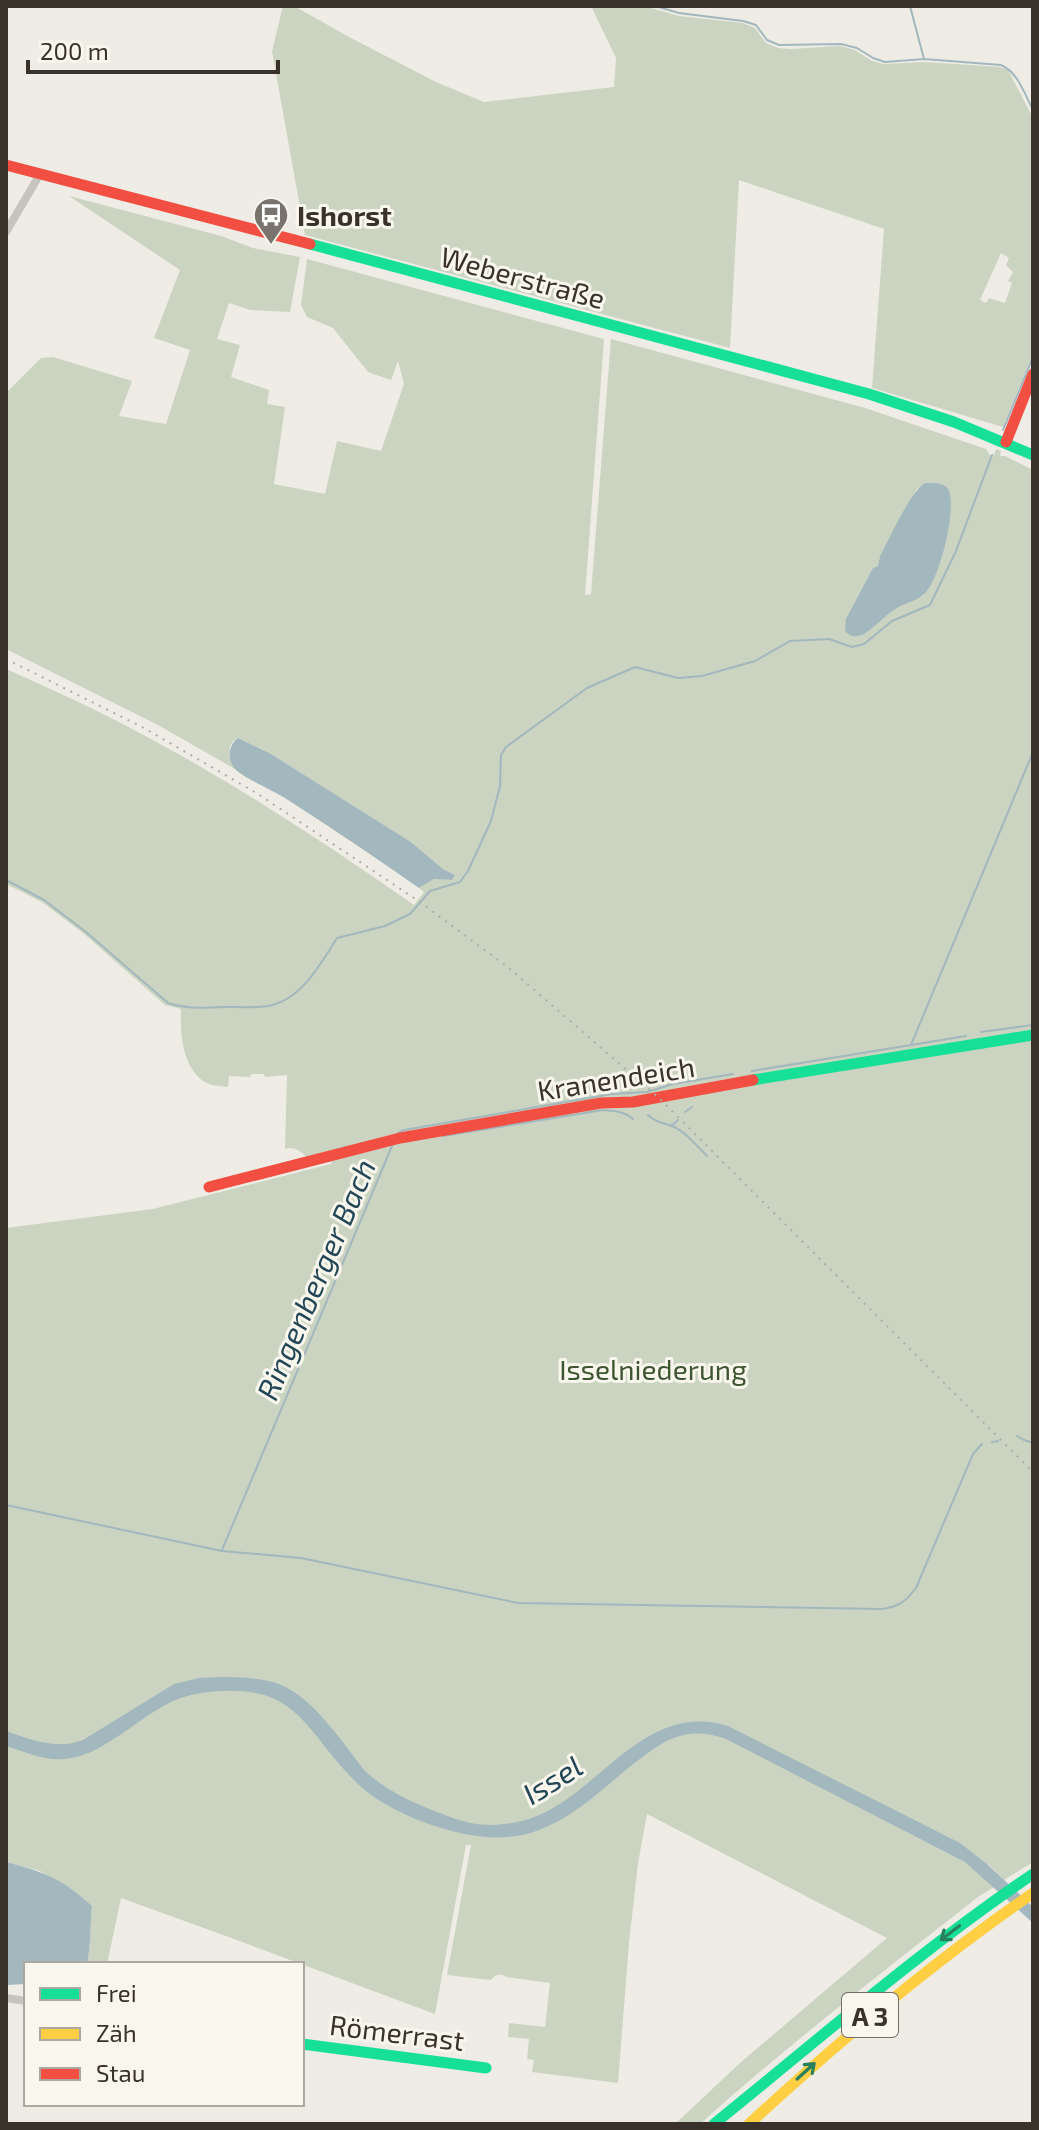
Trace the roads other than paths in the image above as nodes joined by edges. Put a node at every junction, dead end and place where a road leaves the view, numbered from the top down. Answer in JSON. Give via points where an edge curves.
{"nodes":[{"id":1,"x":6,"y":165,"type":"edge"},
{"id":2,"x":40,"y":174,"type":"junction"},
{"id":3,"x":6,"y":232,"type":"edge"},
{"id":4,"x":1033,"y":374,"type":"edge"},
{"id":5,"x":1006,"y":442,"type":"junction"},
{"id":6,"x":1028,"y":453,"type":"edge"},
{"id":7,"x":1033,"y":1035,"type":"edge"},
{"id":8,"x":209,"y":1187,"type":"dead end"},
{"id":9,"x":1031,"y":1875,"type":"edge"},
{"id":10,"x":1033,"y":1893,"type":"edge"},
{"id":11,"x":304,"y":2044,"type":"edge"},
{"id":12,"x":486,"y":2068,"type":"dead end"},
{"id":13,"x":746,"y":2098,"type":"junction"},
{"id":14,"x":714,"y":2124,"type":"edge"},
{"id":15,"x":721,"y":2124,"type":"edge"},
{"id":16,"x":749,"y":2124,"type":"edge"}],
"edges":[{"from":1,"to":2,"type":"main road","name":"Weberstraße"},
{"from":2,"to":3,"type":"street"},
{"from":2,"to":5,"type":"main road","name":"Weberstraße","via":[[869,394]]},
{"from":4,"to":5,"type":"main road"},
{"from":5,"to":6,"type":"main road","name":"Weberstraße"},
{"from":7,"to":8,"type":"main road","name":"Kranendeich","via":[[395,1139]]},
{"from":9,"to":13,"type":"main road","number":"A 3","one_way":true,"via":[[872,1993]]},
{"from":16,"to":10,"type":"main road","number":"A 3","one_way":true,"via":[[854,2028]]},
{"from":11,"to":12,"type":"main road","name":"Römerrast"},
{"from":13,"to":14,"type":"main road"},
{"from":13,"to":15,"type":"main road","number":"A 3"}]}
